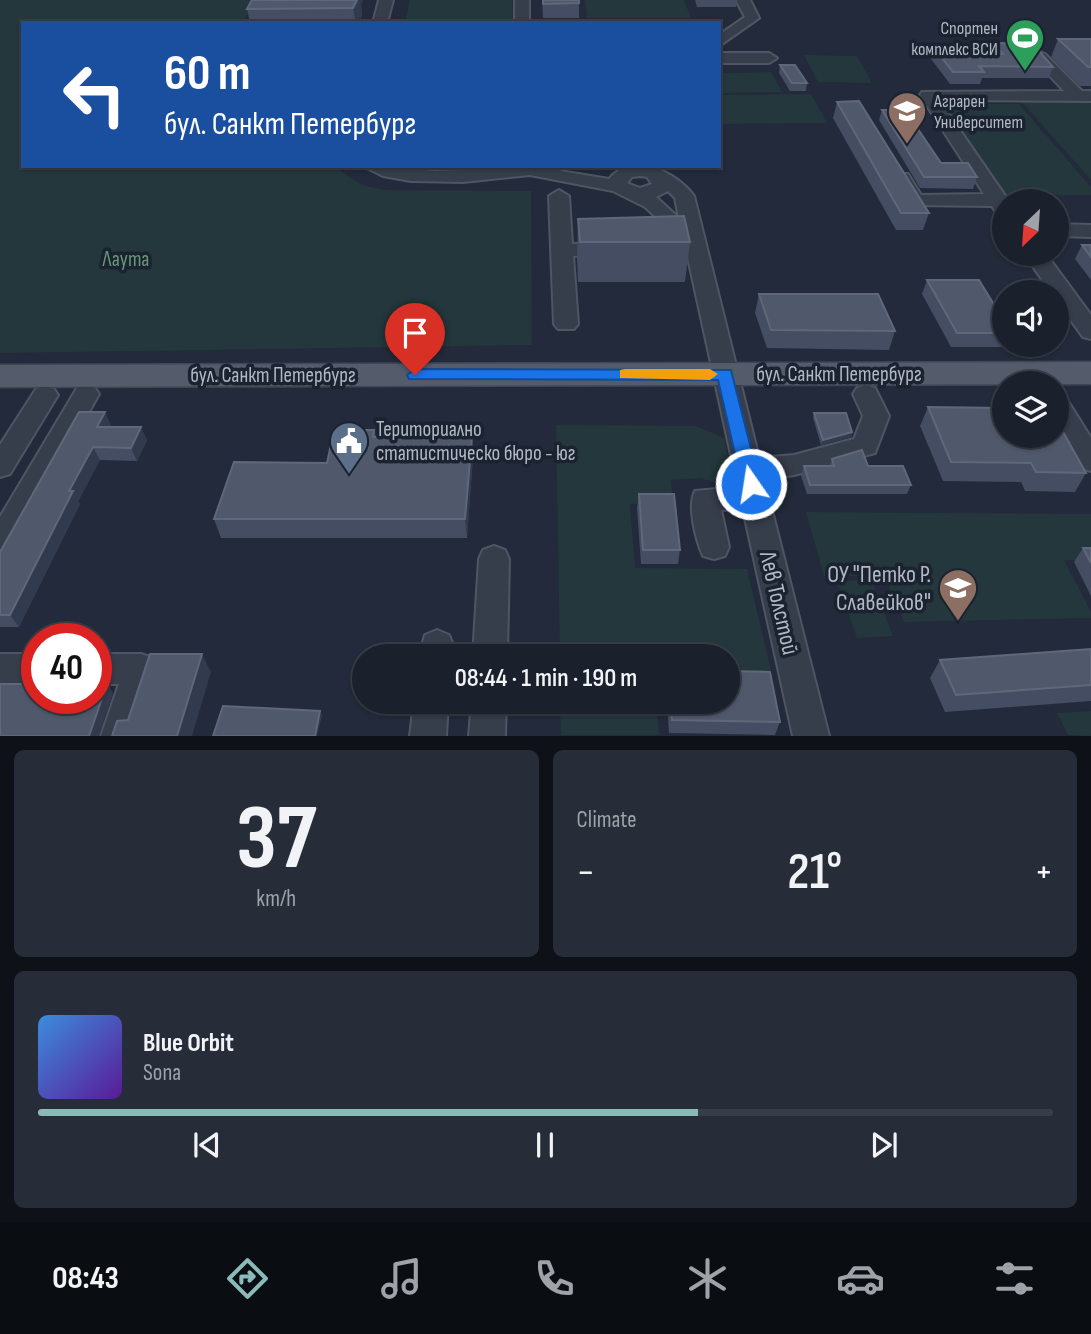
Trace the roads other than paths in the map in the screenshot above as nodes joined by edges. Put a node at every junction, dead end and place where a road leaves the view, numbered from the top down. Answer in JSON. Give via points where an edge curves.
{"nodes":[{"id":1,"x":386,"y":0,"type":"edge"},
{"id":2,"x":522,"y":0,"type":"edge"},
{"id":3,"x":743,"y":0,"type":"edge"},
{"id":4,"x":381,"y":21,"type":"edge"},
{"id":5,"x":522,"y":21,"type":"edge"},
{"id":6,"x":721,"y":41,"type":"edge"},
{"id":7,"x":1040,"y":57,"type":"edge"},
{"id":8,"x":721,"y":58,"type":"edge"},
{"id":9,"x":769,"y":58,"type":"dead end"},
{"id":10,"x":1084,"y":96,"type":"edge"},
{"id":11,"x":889,"y":156,"type":"edge"},
{"id":12,"x":378,"y":168,"type":"edge"},
{"id":13,"x":543,"y":168,"type":"edge"},
{"id":14,"x":629,"y":168,"type":"edge"},
{"id":15,"x":520,"y":171,"type":"junction"},
{"id":16,"x":662,"y":175,"type":"edge"},
{"id":17,"x":628,"y":190,"type":"junction"},
{"id":18,"x":992,"y":191,"type":"edge"},
{"id":19,"x":559,"y":196,"type":"dead end"},
{"id":20,"x":992,"y":205,"type":"edge"},
{"id":21,"x":1069,"y":230,"type":"edge"},
{"id":22,"x":1091,"y":231,"type":"edge"},
{"id":23,"x":694,"y":245,"type":"junction"},
{"id":24,"x":629,"y":248,"type":"edge"},
{"id":25,"x":669,"y":248,"type":"edge"},
{"id":26,"x":562,"y":250,"type":"junction"},
{"id":27,"x":1044,"y":266,"type":"edge"},
{"id":28,"x":566,"y":324,"type":"dead end"},
{"id":29,"x":1091,"y":332,"type":"edge"},
{"id":30,"x":1091,"y":373,"type":"edge"},
{"id":31,"x":0,"y":376,"type":"edge"},
{"id":32,"x":728,"y":384,"type":"junction"},
{"id":33,"x":86,"y":394,"type":"junction"},
{"id":34,"x":866,"y":394,"type":"junction"},
{"id":35,"x":0,"y":395,"type":"edge"},
{"id":36,"x":45,"y":395,"type":"junction"},
{"id":37,"x":992,"y":395,"type":"edge"},
{"id":38,"x":1069,"y":395,"type":"edge"},
{"id":39,"x":1091,"y":395,"type":"edge"},
{"id":40,"x":1069,"y":424,"type":"edge"},
{"id":41,"x":1091,"y":461,"type":"edge"},
{"id":42,"x":0,"y":467,"type":"edge"},
{"id":43,"x":751,"y":484,"type":"junction"},
{"id":44,"x":0,"y":543,"type":"edge"},
{"id":45,"x":714,"y":547,"type":"dead end"},
{"id":46,"x":494,"y":559,"type":"dead end"},
{"id":47,"x":490,"y":644,"type":"edge"},
{"id":48,"x":0,"y":669,"type":"edge"},
{"id":49,"x":21,"y":669,"type":"edge"},
{"id":50,"x":112,"y":669,"type":"edge"},
{"id":51,"x":430,"y":714,"type":"edge"},
{"id":52,"x":488,"y":714,"type":"edge"},
{"id":53,"x":119,"y":736,"type":"edge"},
{"id":54,"x":428,"y":736,"type":"edge"},
{"id":55,"x":487,"y":736,"type":"edge"},
{"id":56,"x":811,"y":736,"type":"edge"}],
"edges":[{"from":1,"to":4,"type":"street"},
{"from":2,"to":5,"type":"street"},
{"from":3,"to":6,"type":"street","via":[[752,18]]},
{"from":7,"to":10,"type":"street"},
{"from":8,"to":9,"type":"street"},
{"from":10,"to":18,"type":"street","via":[[928,95]]},
{"from":11,"to":20,"type":"street","via":[[915,201]]},
{"from":12,"to":15,"type":"street","via":[[418,176]]},
{"from":13,"to":15,"type":"street"},
{"from":14,"to":16,"type":"street"},
{"from":14,"to":17,"type":"street","via":[[618,177]]},
{"from":15,"to":17,"type":"street"},
{"from":16,"to":17,"type":"street","via":[[657,191]]},
{"from":16,"to":23,"type":"street","name":"Лев Толстой","via":[[684,196]]},
{"from":17,"to":23,"type":"street","via":[[652,202]]},
{"from":19,"to":26,"type":"street"},
{"from":21,"to":22,"type":"street"},
{"from":23,"to":25,"type":"street"},
{"from":23,"to":32,"type":"street","name":"Лев Толстой"},
{"from":24,"to":26,"type":"street"},
{"from":26,"to":28,"type":"street"},
{"from":27,"to":29,"type":"street"},
{"from":30,"to":32,"type":"main road","name":"бул. Санкт Петербург"},
{"from":31,"to":32,"type":"main road","name":"бул. Санкт Петербург"},
{"from":32,"to":33,"type":"main road","name":"бул. Санкт Петербург"},
{"from":32,"to":34,"type":"main road","name":"бул. Санкт Петербург"},
{"from":32,"to":43,"type":"street","name":"Лев Толстой"},
{"from":33,"to":36,"type":"main road","name":"бул. Санкт Петербург"},
{"from":33,"to":44,"type":"street"},
{"from":34,"to":37,"type":"main road","name":"бул. Санкт Петербург"},
{"from":34,"to":43,"type":"street","via":[[876,415],[865,446],[794,465]]},
{"from":35,"to":36,"type":"main road","name":"бул. Санкт Петербург"},
{"from":36,"to":42,"type":"street"},
{"from":38,"to":39,"type":"main road"},
{"from":40,"to":41,"type":"street"},
{"from":43,"to":45,"type":"street","via":[[705,499]]},
{"from":43,"to":56,"type":"street","name":"Лев Толстой"},
{"from":46,"to":47,"type":"street"},
{"from":48,"to":49,"type":"street"},
{"from":50,"to":53,"type":"street","via":[[141,669]]},
{"from":51,"to":54,"type":"street"},
{"from":52,"to":55,"type":"street"}]}
